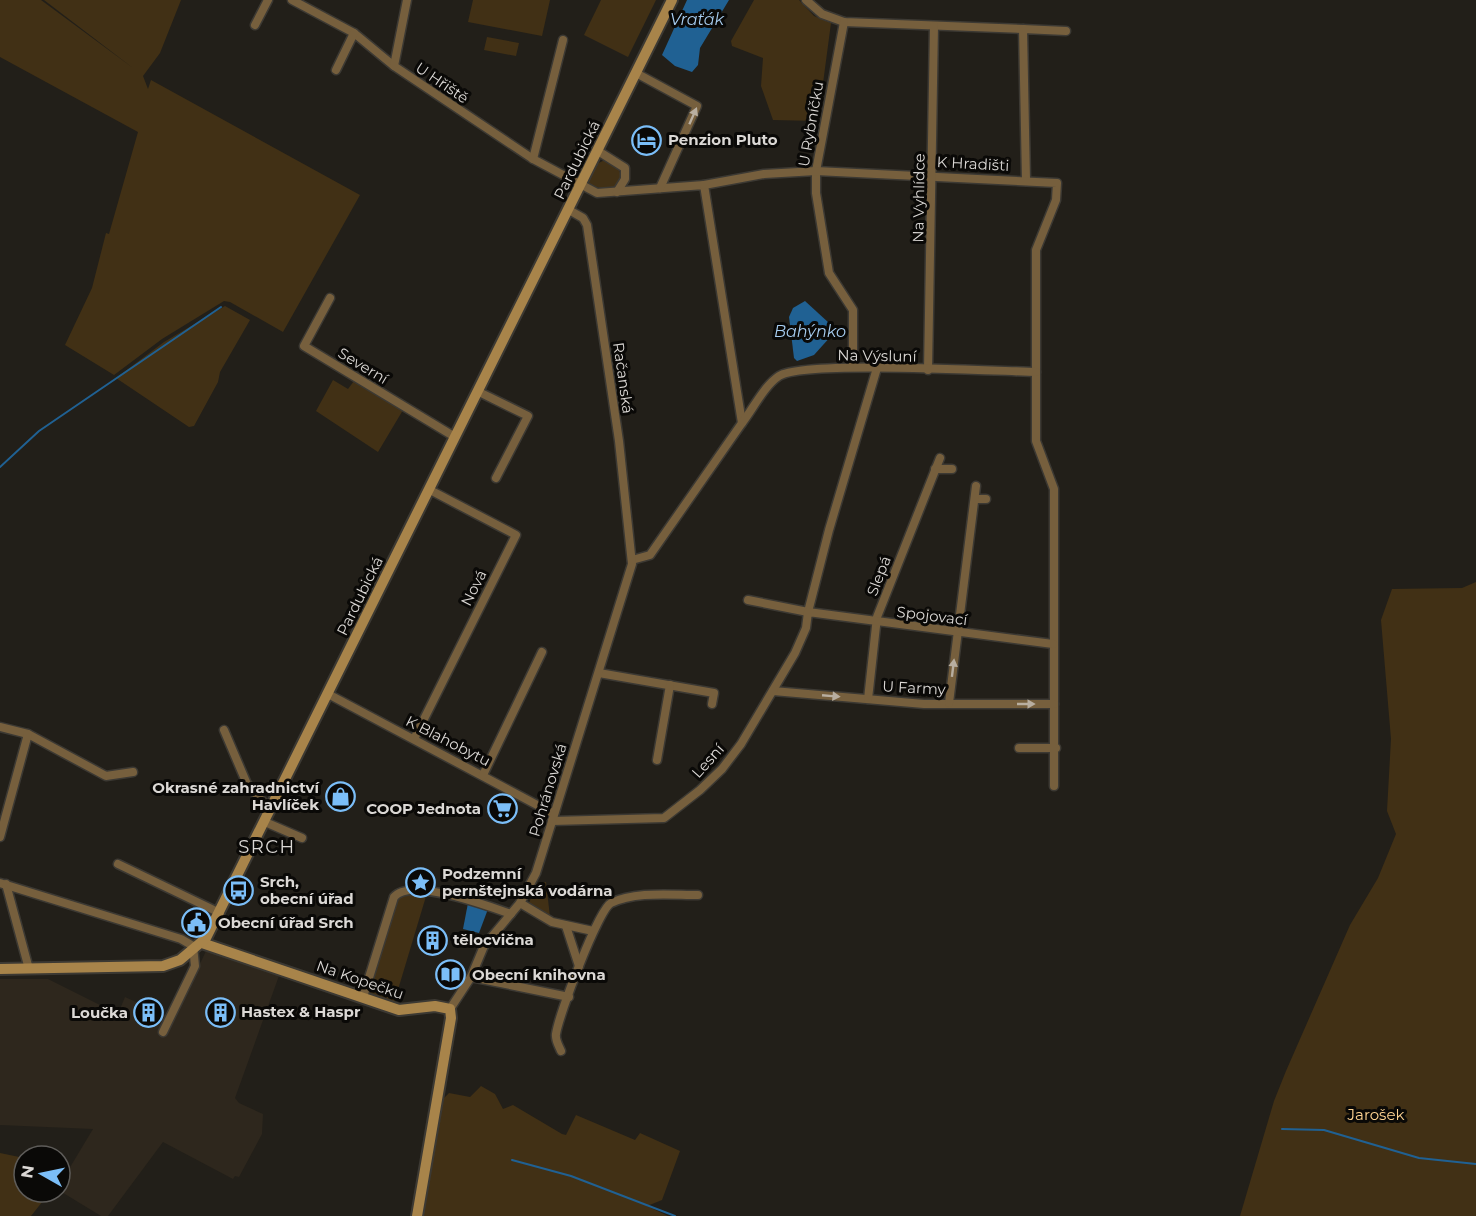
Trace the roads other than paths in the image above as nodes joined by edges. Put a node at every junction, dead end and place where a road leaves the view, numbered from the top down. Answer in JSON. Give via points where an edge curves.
{"nodes":[{"id":1,"x":268,"y":0,"type":"edge"},
{"id":2,"x":292,"y":0,"type":"edge"},
{"id":3,"x":407,"y":0,"type":"edge"},
{"id":4,"x":672,"y":0,"type":"edge"},
{"id":5,"x":806,"y":0,"type":"edge"},
{"id":6,"x":302,"y":2,"type":"edge"},
{"id":7,"x":844,"y":22,"type":"junction"},
{"id":8,"x":255,"y":25,"type":"dead end"},
{"id":9,"x":934,"y":26,"type":"junction"},
{"id":10,"x":1023,"y":29,"type":"junction"},
{"id":11,"x":1066,"y":31,"type":"dead end"},
{"id":12,"x":354,"y":33,"type":"junction"},
{"id":13,"x":563,"y":40,"type":"dead end"},
{"id":14,"x":394,"y":66,"type":"junction"},
{"id":15,"x":336,"y":70,"type":"dead end"},
{"id":16,"x":636,"y":73,"type":"junction"},
{"id":17,"x":598,"y":151,"type":"junction"},
{"id":18,"x":532,"y":159,"type":"junction"},
{"id":19,"x":816,"y":171,"type":"junction"},
{"id":20,"x":933,"y":175,"type":"junction"},
{"id":21,"x":1026,"y":180,"type":"junction"},
{"id":22,"x":704,"y":185,"type":"junction"},
{"id":23,"x":581,"y":186,"type":"junction"},
{"id":24,"x":660,"y":188,"type":"junction"},
{"id":25,"x":617,"y":192,"type":"junction"},
{"id":26,"x":569,"y":210,"type":"junction"},
{"id":27,"x":330,"y":298,"type":"dead end"},
{"id":28,"x":854,"y":367,"type":"junction"},
{"id":29,"x":877,"y":368,"type":"junction"},
{"id":30,"x":928,"y":370,"type":"junction"},
{"id":31,"x":1036,"y":372,"type":"junction"},
{"id":32,"x":478,"y":392,"type":"junction"},
{"id":33,"x":742,"y":423,"type":"junction"},
{"id":34,"x":455,"y":437,"type":"junction"},
{"id":35,"x":940,"y":458,"type":"dead end"},
{"id":36,"x":935,"y":469,"type":"junction"},
{"id":37,"x":952,"y":469,"type":"dead end"},
{"id":38,"x":496,"y":478,"type":"dead end"},
{"id":39,"x":976,"y":486,"type":"dead end"},
{"id":40,"x":430,"y":490,"type":"junction"},
{"id":41,"x":975,"y":499,"type":"junction"},
{"id":42,"x":986,"y":499,"type":"dead end"},
{"id":43,"x":632,"y":560,"type":"junction"},
{"id":44,"x":748,"y":600,"type":"dead end"},
{"id":45,"x":808,"y":612,"type":"junction"},
{"id":46,"x":877,"y":622,"type":"junction"},
{"id":47,"x":957,"y":633,"type":"junction"},
{"id":48,"x":1053,"y":644,"type":"junction"},
{"id":49,"x":542,"y":652,"type":"dead end"},
{"id":50,"x":599,"y":673,"type":"junction"},
{"id":51,"x":670,"y":685,"type":"junction"},
{"id":52,"x":773,"y":691,"type":"junction"},
{"id":53,"x":328,"y":694,"type":"junction"},
{"id":54,"x":867,"y":699,"type":"junction"},
{"id":55,"x":948,"y":703,"type":"junction"},
{"id":56,"x":712,"y":704,"type":"dead end"},
{"id":57,"x":1054,"y":704,"type":"junction"},
{"id":58,"x":0,"y":727,"type":"edge"},
{"id":59,"x":224,"y":730,"type":"dead end"},
{"id":60,"x":28,"y":734,"type":"junction"},
{"id":61,"x":414,"y":739,"type":"junction"},
{"id":62,"x":1019,"y":748,"type":"dead end"},
{"id":63,"x":1056,"y":748,"type":"junction"},
{"id":64,"x":657,"y":760,"type":"dead end"},
{"id":65,"x":133,"y":772,"type":"dead end"},
{"id":66,"x":483,"y":775,"type":"junction"},
{"id":67,"x":1054,"y":786,"type":"dead end"},
{"id":68,"x":270,"y":810,"type":"junction"},
{"id":69,"x":553,"y":817,"type":"junction"},
{"id":70,"x":265,"y":822,"type":"junction"},
{"id":71,"x":0,"y":837,"type":"edge"},
{"id":72,"x":302,"y":838,"type":"dead end"},
{"id":73,"x":118,"y":864,"type":"dead end"},
{"id":74,"x":3,"y":884,"type":"edge"},
{"id":75,"x":698,"y":895,"type":"dead end"},
{"id":76,"x":520,"y":903,"type":"junction"},
{"id":77,"x":220,"y":914,"type":"junction"},
{"id":78,"x":512,"y":914,"type":"junction"},
{"id":79,"x":566,"y":926,"type":"junction"},
{"id":80,"x":593,"y":932,"type":"junction"},
{"id":81,"x":199,"y":946,"type":"junction"},
{"id":82,"x":579,"y":967,"type":"junction"},
{"id":83,"x":0,"y":969,"type":"edge"},
{"id":84,"x":29,"y":969,"type":"junction"},
{"id":85,"x":471,"y":976,"type":"junction"},
{"id":86,"x":363,"y":997,"type":"junction"},
{"id":87,"x":569,"y":997,"type":"junction"},
{"id":88,"x":450,"y":1009,"type":"junction"},
{"id":89,"x":164,"y":1032,"type":"dead end"},
{"id":90,"x":561,"y":1051,"type":"dead end"},
{"id":91,"x":417,"y":1216,"type":"edge"}],
"edges":[{"from":1,"to":8,"type":"street"},
{"from":2,"to":6,"type":"street"},
{"from":3,"to":14,"type":"street","name":"U Hřiště"},
{"from":4,"to":16,"type":"street","name":"Pardubická"},
{"from":5,"to":7,"type":"street","via":[[822,14]]},
{"from":6,"to":12,"type":"street"},
{"from":7,"to":9,"type":"street"},
{"from":7,"to":19,"type":"street","name":"U Rybníčku"},
{"from":9,"to":10,"type":"street"},
{"from":9,"to":20,"type":"street","name":"Na Vyhlídce"},
{"from":10,"to":11,"type":"street"},
{"from":10,"to":21,"type":"street"},
{"from":12,"to":14,"type":"street"},
{"from":12,"to":15,"type":"street"},
{"from":13,"to":18,"type":"street"},
{"from":14,"to":18,"type":"street","name":"U Hřiště"},
{"from":16,"to":17,"type":"street","name":"Pardubická"},
{"from":24,"to":16,"type":"street","one_way":true,"via":[[697,106]]},
{"from":17,"to":23,"type":"street","name":"Pardubická"},
{"from":17,"to":25,"type":"street","via":[[624,168],[625,179]]},
{"from":18,"to":23,"type":"street","name":"U Hřiště"},
{"from":19,"to":20,"type":"street","name":"K Hradišti"},
{"from":19,"to":22,"type":"street","via":[[764,174]]},
{"from":19,"to":28,"type":"street","name":"U Rybníčku","via":[[829,273],[852,310]]},
{"from":20,"to":21,"type":"street","name":"K Hradišti"},
{"from":20,"to":30,"type":"street","name":"Na Vyhlídce"},
{"from":21,"to":31,"type":"street","name":"K Hradišti","via":[[1057,183],[1056,200],[1036,250]]},
{"from":22,"to":24,"type":"street"},
{"from":22,"to":33,"type":"street"},
{"from":23,"to":25,"type":"street","via":[[600,194]]},
{"from":23,"to":26,"type":"street","name":"Pardubická"},
{"from":24,"to":25,"type":"street"},
{"from":26,"to":32,"type":"street","name":"Pardubická"},
{"from":26,"to":43,"type":"street","name":"Račanská","via":[[587,225]]},
{"from":27,"to":34,"type":"street","name":"Severní","via":[[304,346]]},
{"from":28,"to":29,"type":"street","name":"Na Výsluní"},
{"from":28,"to":33,"type":"street","name":"Na Výsluní","via":[[793,371],[779,376]]},
{"from":29,"to":30,"type":"street","name":"Na Výsluní"},
{"from":29,"to":45,"type":"street","name":"Lesní"},
{"from":30,"to":31,"type":"street","name":"Na Výsluní"},
{"from":31,"to":48,"type":"street","via":[[1036,441],[1054,489]]},
{"from":32,"to":34,"type":"street","name":"Pardubická"},
{"from":32,"to":38,"type":"street","via":[[528,416]]},
{"from":33,"to":43,"type":"street","name":"Na Výsluní","via":[[650,555]]},
{"from":34,"to":40,"type":"street","name":"Pardubická"},
{"from":35,"to":36,"type":"street","name":"Slepá"},
{"from":36,"to":37,"type":"street"},
{"from":36,"to":46,"type":"street","name":"Slepá"},
{"from":39,"to":41,"type":"street"},
{"from":40,"to":53,"type":"street","name":"Pardubická"},
{"from":40,"to":61,"type":"street","name":"Nová","via":[[516,535]]},
{"from":41,"to":42,"type":"street"},
{"from":41,"to":47,"type":"street"},
{"from":43,"to":50,"type":"street","name":"Pohránovská"},
{"from":44,"to":45,"type":"street"},
{"from":45,"to":46,"type":"street","name":"Spojovací"},
{"from":45,"to":52,"type":"street","name":"Lesní","via":[[795,654]]},
{"from":46,"to":47,"type":"street","name":"Spojovací"},
{"from":46,"to":54,"type":"street","name":"Slepá"},
{"from":47,"to":48,"type":"street","name":"Spojovací"},
{"from":55,"to":47,"type":"street","one_way":true},
{"from":48,"to":57,"type":"street"},
{"from":49,"to":66,"type":"street"},
{"from":50,"to":51,"type":"street"},
{"from":50,"to":69,"type":"street","name":"Pohránovská"},
{"from":51,"to":56,"type":"street","via":[[714,693]]},
{"from":51,"to":64,"type":"street"},
{"from":52,"to":54,"type":"street","name":"U Farmy","one_way":true},
{"from":52,"to":69,"type":"street","name":"Lesní","via":[[722,769],[664,818]]},
{"from":53,"to":61,"type":"street","name":"K Blahobytu"},
{"from":53,"to":68,"type":"street","name":"Pardubická"},
{"from":54,"to":55,"type":"street","name":"U Farmy"},
{"from":55,"to":57,"type":"street","name":"U Farmy","one_way":true},
{"from":57,"to":63,"type":"street"},
{"from":58,"to":60,"type":"street"},
{"from":59,"to":68,"type":"street","via":[[247,784]]},
{"from":60,"to":65,"type":"street","via":[[106,776]]},
{"from":60,"to":71,"type":"street"},
{"from":61,"to":66,"type":"street","name":"K Blahobytu"},
{"from":62,"to":63,"type":"street"},
{"from":63,"to":67,"type":"street"},
{"from":66,"to":69,"type":"street","name":"K Blahobytu"},
{"from":68,"to":70,"type":"street","name":"Pardubická"},
{"from":69,"to":76,"type":"street","name":"Pohránovská","via":[[536,873]]},
{"from":70,"to":72,"type":"street"},
{"from":70,"to":77,"type":"street","name":"Pardubická"},
{"from":73,"to":77,"type":"street"},
{"from":74,"to":81,"type":"street"},
{"from":74,"to":84,"type":"street"},
{"from":75,"to":80,"type":"street","via":[[632,897],[610,904]]},
{"from":76,"to":78,"type":"street","name":"Pohránovská"},
{"from":76,"to":79,"type":"street","via":[[544,919]]},
{"from":77,"to":81,"type":"street","name":"Pardubická"},
{"from":78,"to":85,"type":"street","name":"Pohránovská","via":[[484,946]]},
{"from":78,"to":86,"type":"street","via":[[439,893],[401,891],[394,897]]},
{"from":79,"to":80,"type":"street"},
{"from":79,"to":82,"type":"street"},
{"from":80,"to":82,"type":"street"},
{"from":81,"to":84,"type":"street","via":[[174,963],[148,968]]},
{"from":81,"to":86,"type":"street","name":"Na Kopečku"},
{"from":81,"to":89,"type":"street","via":[[195,966]]},
{"from":82,"to":87,"type":"street"},
{"from":83,"to":84,"type":"street"},
{"from":85,"to":87,"type":"street"},
{"from":85,"to":88,"type":"street","name":"Pohránovská"},
{"from":86,"to":88,"type":"street","name":"Na Kopečku","via":[[406,1011],[435,1006]]},
{"from":87,"to":90,"type":"street","via":[[556,1033]]},
{"from":88,"to":91,"type":"street"}]}
